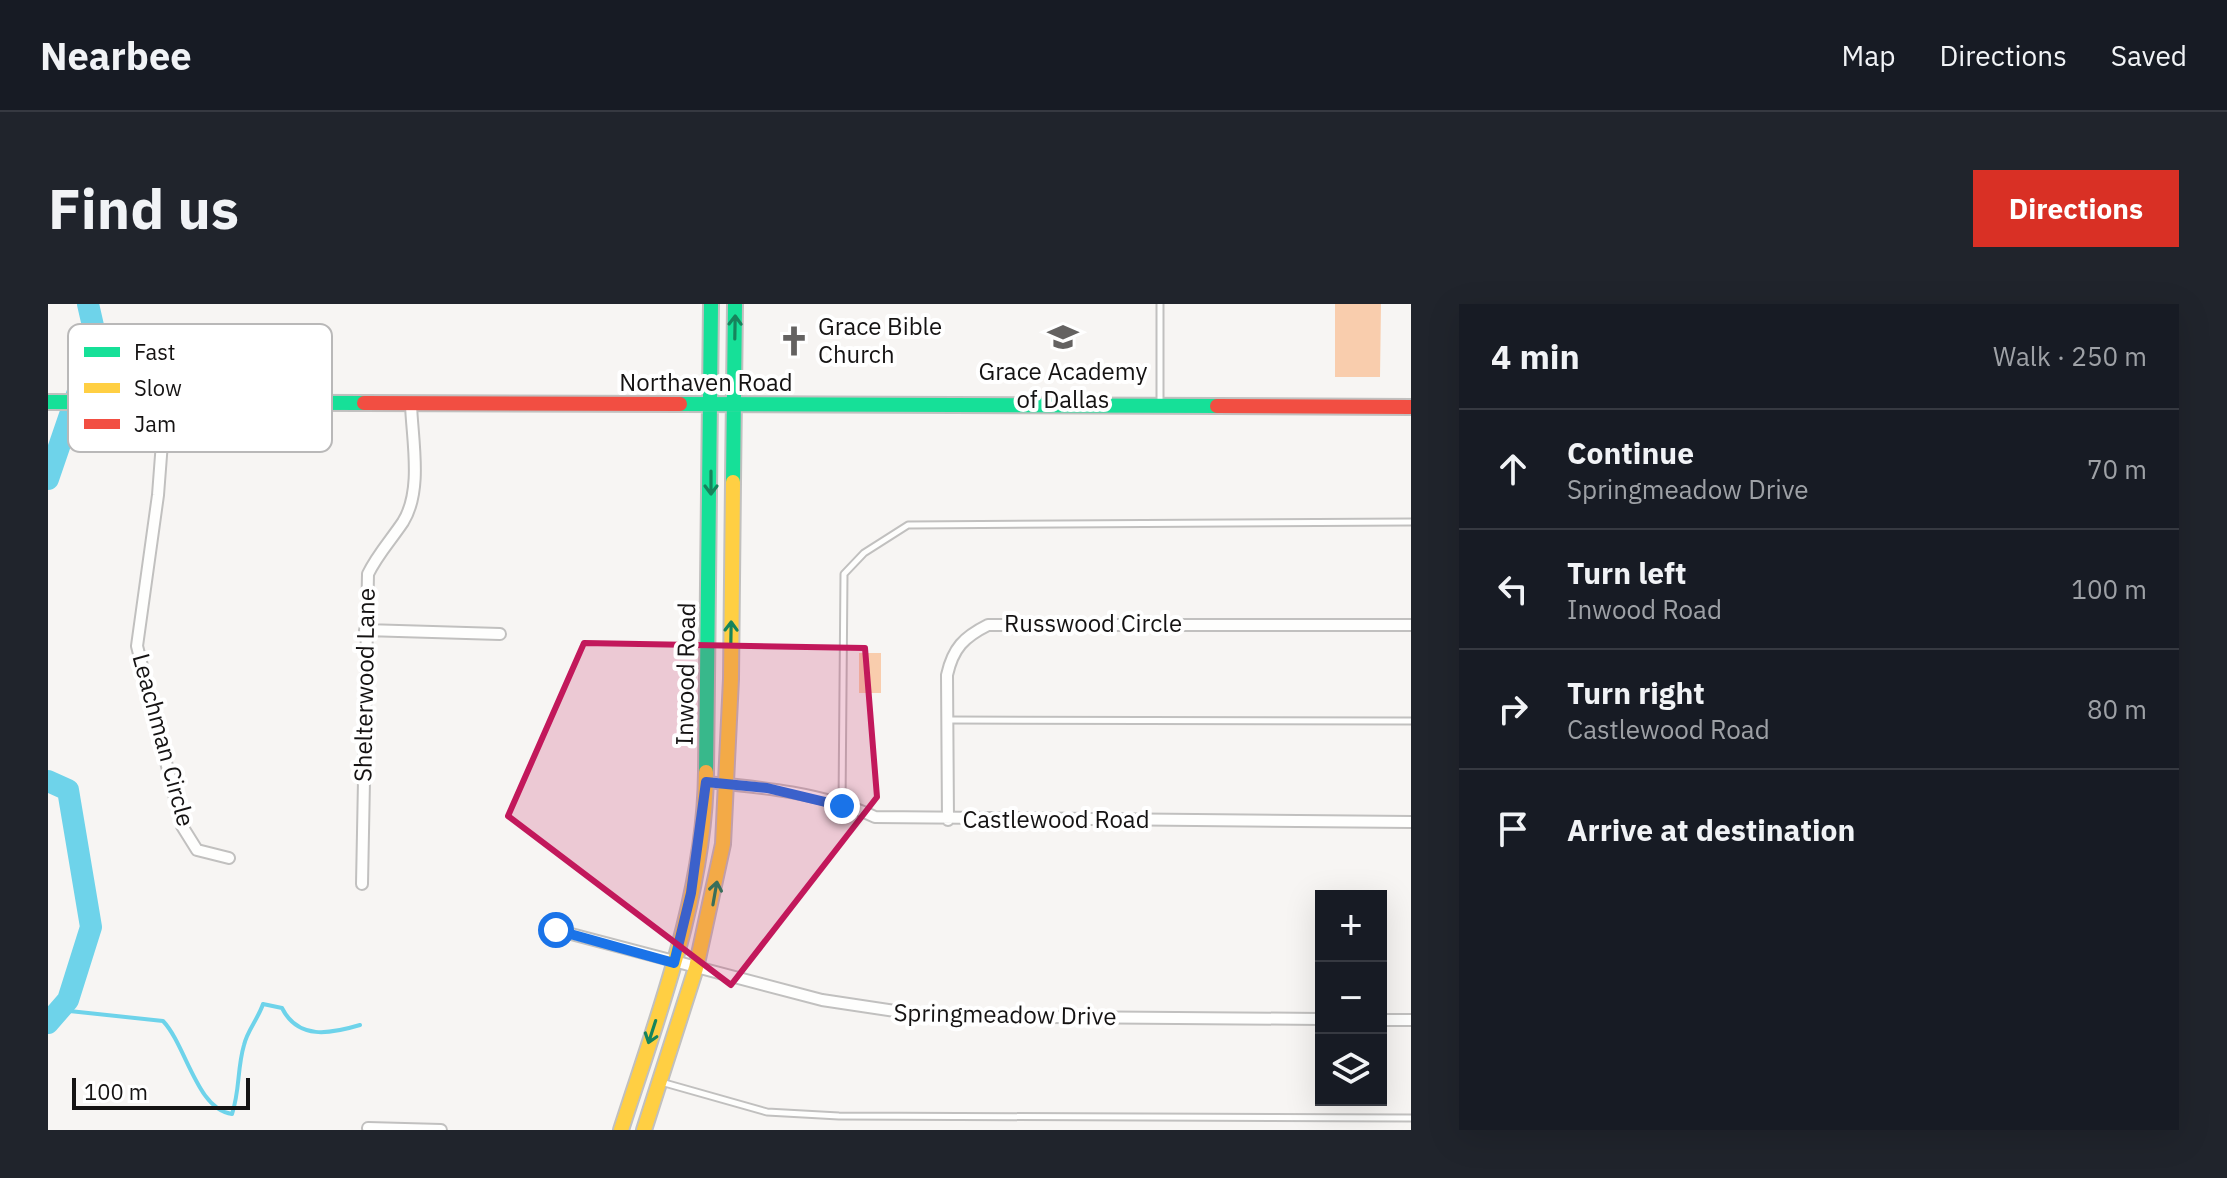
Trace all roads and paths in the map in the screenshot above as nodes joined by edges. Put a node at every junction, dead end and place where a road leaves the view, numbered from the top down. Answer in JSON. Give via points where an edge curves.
{"nodes":[{"id":1,"x":711,"y":304,"type":"edge"},
{"id":2,"x":735,"y":304,"type":"edge"},
{"id":3,"x":1160,"y":304,"type":"edge"},
{"id":4,"x":48,"y":402,"type":"edge"},
{"id":5,"x":68,"y":402,"type":"edge"},
{"id":6,"x":332,"y":404,"type":"edge"},
{"id":7,"x":411,"y":404,"type":"junction"},
{"id":8,"x":713,"y":405,"type":"junction"},
{"id":9,"x":734,"y":405,"type":"junction"},
{"id":10,"x":1160,"y":406,"type":"junction"},
{"id":11,"x":1411,"y":407,"type":"edge"},
{"id":12,"x":161,"y":452,"type":"edge"},
{"id":13,"x":1411,"y":522,"type":"edge"},
{"id":14,"x":1411,"y":625,"type":"edge"},
{"id":15,"x":365,"y":630,"type":"junction"},
{"id":16,"x":500,"y":634,"type":"dead end"},
{"id":17,"x":947,"y":720,"type":"junction"},
{"id":18,"x":1411,"y":721,"type":"edge"},
{"id":19,"x":706,"y":782,"type":"junction"},
{"id":20,"x":727,"y":784,"type":"junction"},
{"id":21,"x":842,"y":806,"type":"junction"},
{"id":22,"x":948,"y":820,"type":"junction"},
{"id":23,"x":1411,"y":822,"type":"edge"},
{"id":24,"x":229,"y":858,"type":"dead end"},
{"id":25,"x":362,"y":884,"type":"dead end"},
{"id":26,"x":556,"y":930,"type":"dead end"},
{"id":27,"x":674,"y":963,"type":"junction"},
{"id":28,"x":696,"y":968,"type":"junction"},
{"id":29,"x":1315,"y":1019,"type":"edge"},
{"id":30,"x":1387,"y":1020,"type":"edge"},
{"id":31,"x":1411,"y":1020,"type":"edge"},
{"id":32,"x":660,"y":1082,"type":"junction"},
{"id":33,"x":1411,"y":1118,"type":"edge"},
{"id":34,"x":368,"y":1128,"type":"dead end"},
{"id":35,"x":441,"y":1130,"type":"edge"},
{"id":36,"x":621,"y":1130,"type":"edge"},
{"id":37,"x":644,"y":1130,"type":"edge"}],
"edges":[{"from":1,"to":8,"type":"main road","name":"Inwood Road"},
{"from":9,"to":2,"type":"main road","name":"Inwood Road","one_way":true},
{"from":3,"to":10,"type":"lane"},
{"from":4,"to":5,"type":"main road","name":"Northaven Road"},
{"from":6,"to":7,"type":"main road","name":"Northaven Road"},
{"from":7,"to":8,"type":"main road","name":"Northaven Road"},
{"from":7,"to":15,"type":"street","name":"Shelterwood Lane","via":[[413,490],[403,522],[368,574]]},
{"from":8,"to":9,"type":"main road","name":"Northaven Road"},
{"from":8,"to":19,"type":"main road","name":"Inwood Road","one_way":true},
{"from":9,"to":10,"type":"main road","name":"Northaven Road"},
{"from":20,"to":9,"type":"main road","name":"Inwood Road","one_way":true},
{"from":10,"to":11,"type":"main road","name":"Northaven Road"},
{"from":12,"to":24,"type":"street","name":"Leachman Circle","via":[[137,646],[182,826],[197,850]]},
{"from":13,"to":21,"type":"lane","via":[[908,525],[864,553],[844,574]]},
{"from":14,"to":17,"type":"street","name":"Russwood Circle","via":[[988,625],[967,636],[952,653]]},
{"from":15,"to":16,"type":"street"},
{"from":15,"to":25,"type":"street","name":"Shelterwood Lane"},
{"from":17,"to":18,"type":"lane"},
{"from":17,"to":22,"type":"street","name":"Russwood Circle"},
{"from":19,"to":20,"type":"street","name":"Castlewood Road"},
{"from":19,"to":27,"type":"main road","name":"Inwood Road","via":[[691,893]]},
{"from":20,"to":21,"type":"street","name":"Castlewood Road"},
{"from":28,"to":20,"type":"main road","name":"Inwood Road","one_way":true,"via":[[718,870]]},
{"from":21,"to":22,"type":"street","name":"Castlewood Road","via":[[875,817]]},
{"from":22,"to":23,"type":"street","name":"Castlewood Road"},
{"from":26,"to":27,"type":"street","name":"Springmeadow Drive"},
{"from":27,"to":28,"type":"street","name":"Springmeadow Drive"},
{"from":27,"to":36,"type":"main road","name":"Inwood Road","one_way":true},
{"from":28,"to":29,"type":"street","name":"Springmeadow Drive","via":[[871,1010],[928,1016]]},
{"from":28,"to":32,"type":"main road","name":"Inwood Road"},
{"from":30,"to":31,"type":"street"},
{"from":32,"to":33,"type":"lane","via":[[767,1112],[839,1116]]},
{"from":32,"to":37,"type":"main road","name":"Inwood Road"},
{"from":34,"to":35,"type":"street"}]}
